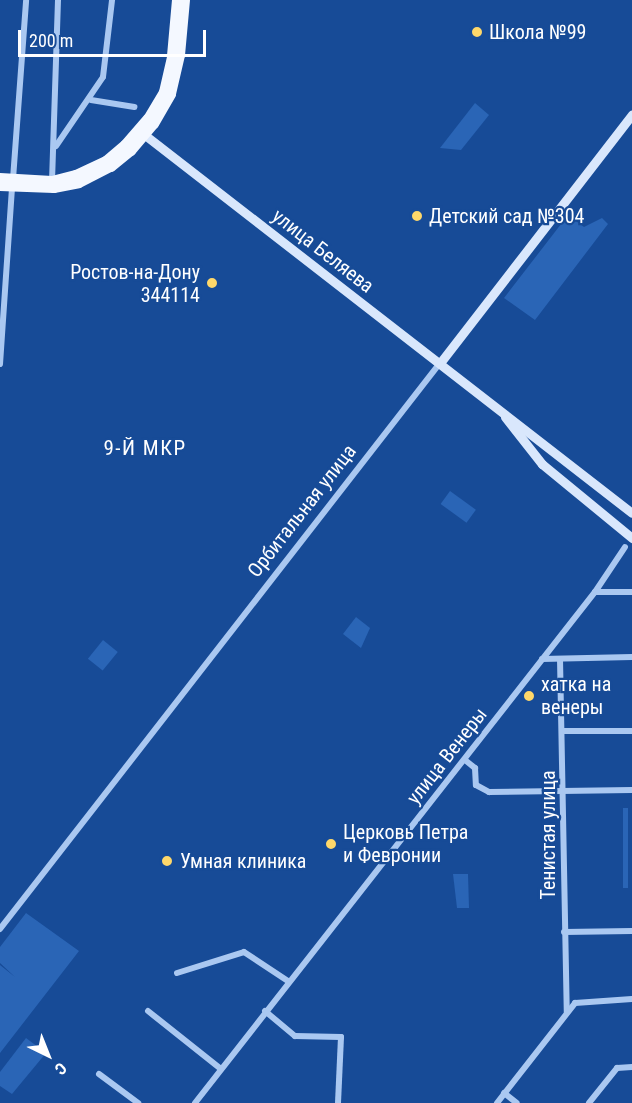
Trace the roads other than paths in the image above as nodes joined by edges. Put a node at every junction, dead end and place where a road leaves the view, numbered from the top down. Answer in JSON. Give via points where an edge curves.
{"nodes":[{"id":1,"x":26,"y":0,"type":"edge"},
{"id":2,"x":58,"y":0,"type":"edge"},
{"id":3,"x":112,"y":0,"type":"edge"},
{"id":4,"x":177,"y":0,"type":"edge"},
{"id":5,"x":184,"y":0,"type":"edge"},
{"id":6,"x":91,"y":100,"type":"junction"},
{"id":7,"x":134,"y":107,"type":"dead end"},
{"id":8,"x":632,"y":115,"type":"edge"},
{"id":9,"x":142,"y":133,"type":"junction"},
{"id":10,"x":56,"y":147,"type":"junction"},
{"id":11,"x":108,"y":164,"type":"junction"},
{"id":12,"x":0,"y":178,"type":"edge"},
{"id":13,"x":52,"y":181,"type":"junction"},
{"id":14,"x":13,"y":183,"type":"junction"},
{"id":15,"x":0,"y":186,"type":"edge"},
{"id":16,"x":440,"y":363,"type":"junction"},
{"id":17,"x":0,"y":364,"type":"edge"},
{"id":18,"x":501,"y":410,"type":"junction"},
{"id":19,"x":611,"y":497,"type":"junction"},
{"id":20,"x":591,"y":504,"type":"junction"},
{"id":21,"x":632,"y":513,"type":"edge"},
{"id":22,"x":632,"y":538,"type":"edge"},
{"id":23,"x":625,"y":547,"type":"dead end"},
{"id":24,"x":595,"y":592,"type":"junction"},
{"id":25,"x":632,"y":592,"type":"edge"},
{"id":26,"x":632,"y":657,"type":"edge"},
{"id":27,"x":542,"y":659,"type":"junction"},
{"id":28,"x":560,"y":659,"type":"junction"},
{"id":29,"x":564,"y":731,"type":"junction"},
{"id":30,"x":632,"y":731,"type":"edge"},
{"id":31,"x":465,"y":760,"type":"junction"},
{"id":32,"x":632,"y":790,"type":"edge"},
{"id":33,"x":562,"y":791,"type":"junction"},
{"id":34,"x":0,"y":929,"type":"edge"},
{"id":35,"x":632,"y":931,"type":"edge"},
{"id":36,"x":564,"y":932,"type":"junction"},
{"id":37,"x":177,"y":973,"type":"dead end"},
{"id":38,"x":288,"y":981,"type":"junction"},
{"id":39,"x":632,"y":999,"type":"edge"},
{"id":40,"x":148,"y":1011,"type":"dead end"},
{"id":41,"x":265,"y":1011,"type":"junction"},
{"id":42,"x":567,"y":1012,"type":"junction"},
{"id":43,"x":632,"y":1067,"type":"edge"},
{"id":44,"x":221,"y":1069,"type":"junction"},
{"id":45,"x":99,"y":1074,"type":"dead end"},
{"id":46,"x":504,"y":1093,"type":"junction"},
{"id":47,"x":138,"y":1103,"type":"edge"},
{"id":48,"x":195,"y":1103,"type":"edge"},
{"id":49,"x":338,"y":1103,"type":"edge"},
{"id":50,"x":497,"y":1103,"type":"edge"},
{"id":51,"x":517,"y":1103,"type":"edge"},
{"id":52,"x":590,"y":1103,"type":"edge"}],
"edges":[{"from":1,"to":14,"type":"street"},
{"from":2,"to":10,"type":"street"},
{"from":3,"to":6,"type":"street","via":[[103,77]]},
{"from":4,"to":9,"type":"main road","via":[[169,75]]},
{"from":5,"to":9,"type":"main road","via":[[176,76],[164,110]]},
{"from":6,"to":7,"type":"street"},
{"from":6,"to":10,"type":"street"},
{"from":8,"to":16,"type":"main road","name":"Орбитальная улица"},
{"from":9,"to":11,"type":"main road"},
{"from":9,"to":16,"type":"main road","name":"улица Беляева"},
{"from":10,"to":13,"type":"street"},
{"from":11,"to":13,"type":"main road"},
{"from":11,"to":14,"type":"main road","via":[[79,183],[54,188]]},
{"from":12,"to":14,"type":"main road"},
{"from":13,"to":14,"type":"main road"},
{"from":14,"to":15,"type":"main road"},
{"from":14,"to":17,"type":"street"},
{"from":16,"to":18,"type":"main road","name":"улица Беляева"},
{"from":16,"to":34,"type":"street","name":"Орбитальная улица"},
{"from":18,"to":19,"type":"main road","name":"улица Беляева"},
{"from":18,"to":20,"type":"main road","via":[[523,444]]},
{"from":19,"to":20,"type":"main road","via":[[598,496]]},
{"from":19,"to":21,"type":"main road","name":"улица Беляева"},
{"from":20,"to":22,"type":"main road"},
{"from":23,"to":24,"type":"street","name":"улица Венеры"},
{"from":24,"to":25,"type":"street"},
{"from":24,"to":27,"type":"street","name":"улица Венеры"},
{"from":26,"to":28,"type":"street"},
{"from":27,"to":28,"type":"street"},
{"from":27,"to":31,"type":"street","name":"улица Венеры"},
{"from":28,"to":29,"type":"street","name":"Тенистая улица"},
{"from":29,"to":30,"type":"street"},
{"from":29,"to":33,"type":"street","name":"Тенистая улица"},
{"from":31,"to":33,"type":"street","via":[[475,768],[476,784],[489,792]]},
{"from":31,"to":38,"type":"street","name":"улица Венеры"},
{"from":32,"to":33,"type":"street"},
{"from":33,"to":36,"type":"street","name":"Тенистая улица"},
{"from":35,"to":36,"type":"street"},
{"from":36,"to":42,"type":"street","name":"Тенистая улица"},
{"from":37,"to":38,"type":"street","via":[[244,952]]},
{"from":38,"to":41,"type":"street","name":"улица Венеры"},
{"from":39,"to":42,"type":"street","via":[[579,1001]]},
{"from":40,"to":44,"type":"street"},
{"from":41,"to":44,"type":"street","name":"улица Венеры"},
{"from":41,"to":49,"type":"street","via":[[295,1036],[341,1037]]},
{"from":42,"to":46,"type":"street"},
{"from":43,"to":52,"type":"street","via":[[617,1068]]},
{"from":44,"to":48,"type":"street","name":"улица Венеры"},
{"from":45,"to":47,"type":"street"},
{"from":46,"to":50,"type":"street"},
{"from":46,"to":51,"type":"street"}]}
